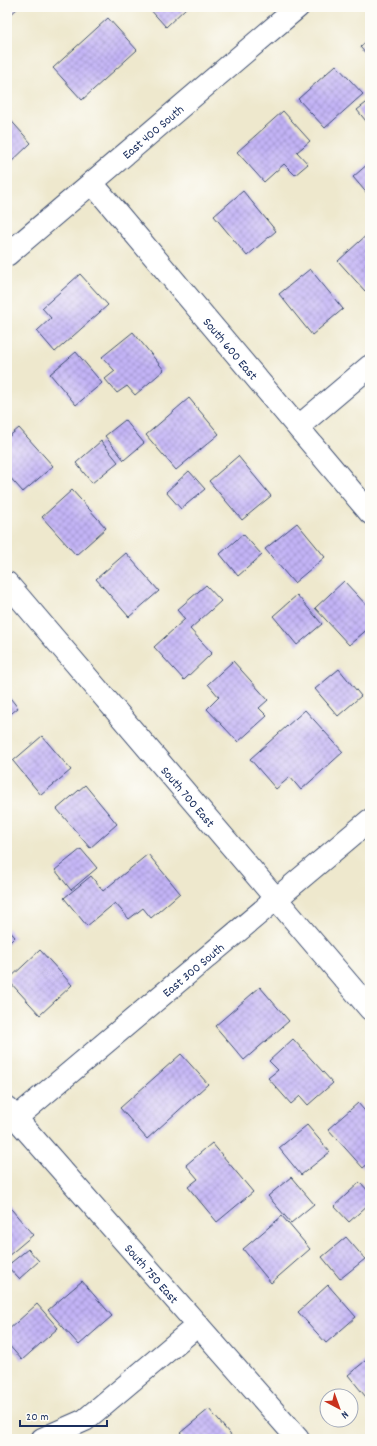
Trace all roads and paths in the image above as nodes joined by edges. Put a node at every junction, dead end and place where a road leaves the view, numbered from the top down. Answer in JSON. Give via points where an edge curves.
{"nodes":[{"id":1,"x":298,"y":7,"type":"edge"},
{"id":2,"x":92,"y":183,"type":"junction"},
{"id":3,"x":7,"y":255,"type":"edge"},
{"id":4,"x":370,"y":366,"type":"edge"},
{"id":5,"x":298,"y":427,"type":"junction"},
{"id":6,"x":370,"y":513,"type":"edge"},
{"id":7,"x":7,"y":583,"type":"edge"},
{"id":8,"x":370,"y":820,"type":"edge"},
{"id":9,"x":276,"y":899,"type":"junction"},
{"id":10,"x":370,"y":1009,"type":"edge"},
{"id":11,"x":12,"y":1113,"type":"edge"},
{"id":12,"x":198,"y":1325,"type":"junction"},
{"id":13,"x":42,"y":1439,"type":"edge"},
{"id":14,"x":298,"y":1439,"type":"edge"}],
"edges":[{"from":1,"to":2,"type":"street","name":"East 400 South"},
{"from":2,"to":3,"type":"street","name":"East 400 South"},
{"from":2,"to":5,"type":"street","name":"South 600 East"},
{"from":4,"to":5,"type":"street"},
{"from":5,"to":6,"type":"street","name":"South 600 East"},
{"from":7,"to":9,"type":"street","name":"South 700 East"},
{"from":8,"to":9,"type":"street","name":"East 300 South"},
{"from":9,"to":10,"type":"street","name":"South 700 East"},
{"from":9,"to":11,"type":"street","name":"East 300 South"},
{"from":11,"to":12,"type":"street","name":"South 750 East"},
{"from":12,"to":13,"type":"street","via":[[85,1420]]},
{"from":12,"to":14,"type":"street","name":"South 750 East"}]}
